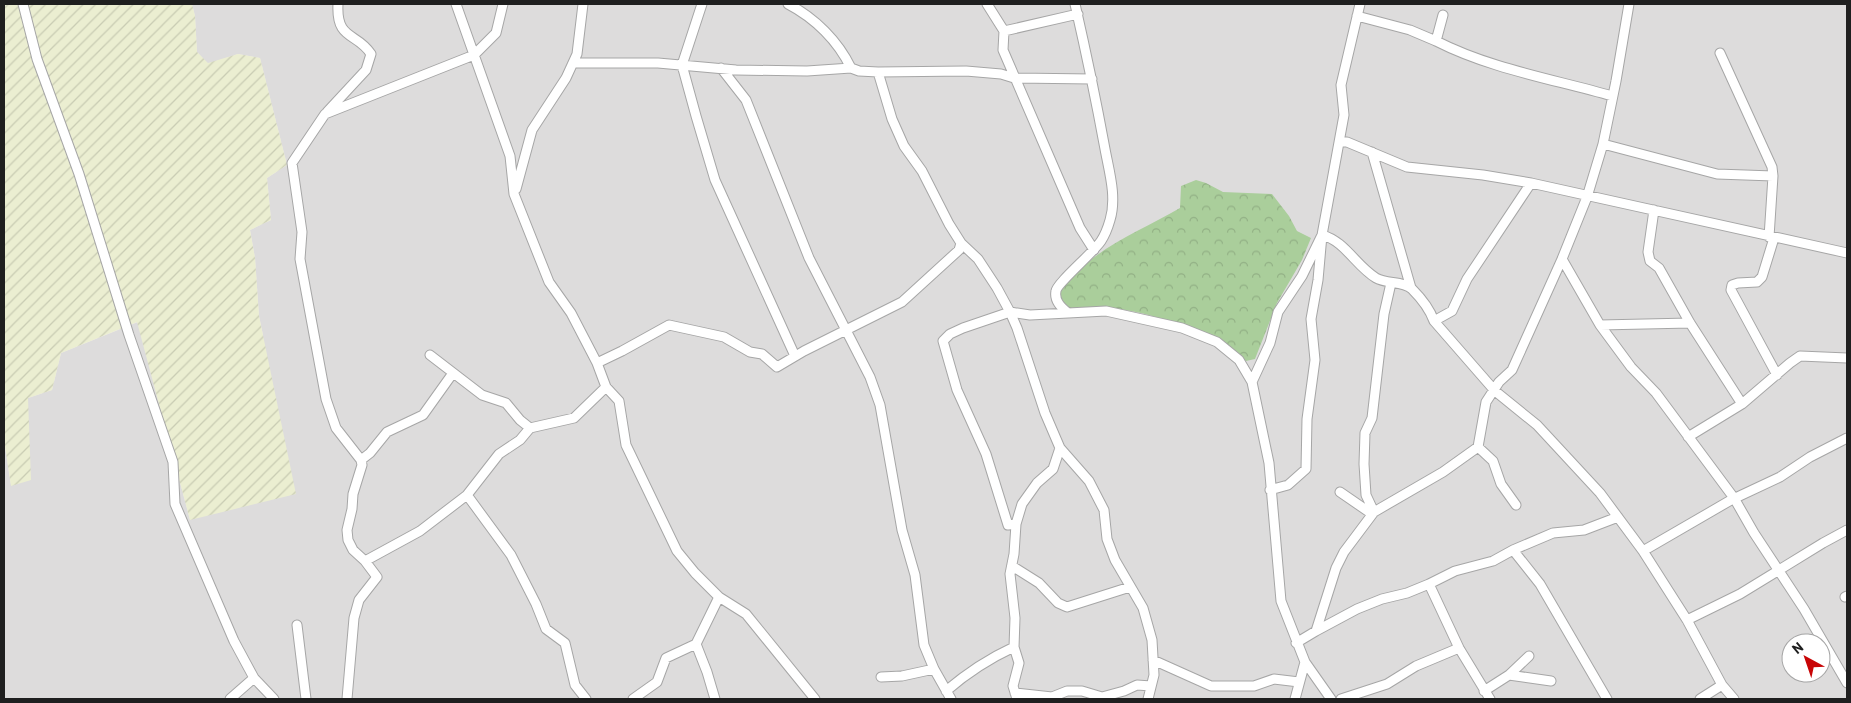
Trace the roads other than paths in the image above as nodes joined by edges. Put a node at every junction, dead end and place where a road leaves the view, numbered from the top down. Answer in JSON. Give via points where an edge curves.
{"nodes":[{"id":1,"x":23,"y":4,"type":"edge"},
{"id":2,"x":338,"y":4,"type":"edge"},
{"id":3,"x":456,"y":4,"type":"edge"},
{"id":4,"x":503,"y":4,"type":"edge"},
{"id":5,"x":583,"y":4,"type":"edge"},
{"id":6,"x":702,"y":4,"type":"edge"},
{"id":7,"x":788,"y":4,"type":"edge"},
{"id":8,"x":987,"y":4,"type":"edge"},
{"id":9,"x":1076,"y":4,"type":"edge"},
{"id":10,"x":1360,"y":4,"type":"edge"},
{"id":11,"x":1629,"y":4,"type":"edge"},
{"id":12,"x":1078,"y":14,"type":"junction"},
{"id":13,"x":1443,"y":15,"type":"dead end"},
{"id":14,"x":1356,"y":16,"type":"junction"},
{"id":15,"x":1004,"y":31,"type":"junction"},
{"id":16,"x":1436,"y":41,"type":"junction"},
{"id":17,"x":1720,"y":53,"type":"dead end"},
{"id":18,"x":474,"y":54,"type":"junction"},
{"id":19,"x":573,"y":63,"type":"junction"},
{"id":20,"x":682,"y":65,"type":"junction"},
{"id":21,"x":721,"y":68,"type":"junction"},
{"id":22,"x":850,"y":68,"type":"junction"},
{"id":23,"x":878,"y":72,"type":"junction"},
{"id":24,"x":1014,"y":78,"type":"junction"},
{"id":25,"x":1092,"y":79,"type":"junction"},
{"id":26,"x":1612,"y":96,"type":"junction"},
{"id":27,"x":325,"y":114,"type":"junction"},
{"id":28,"x":1339,"y":142,"type":"junction"},
{"id":29,"x":1603,"y":144,"type":"junction"},
{"id":30,"x":1372,"y":152,"type":"junction"},
{"id":31,"x":1773,"y":176,"type":"junction"},
{"id":32,"x":1530,"y":183,"type":"junction"},
{"id":33,"x":514,"y":194,"type":"junction"},
{"id":34,"x":1587,"y":197,"type":"junction"},
{"id":35,"x":1654,"y":210,"type":"junction"},
{"id":36,"x":1322,"y":235,"type":"junction"},
{"id":37,"x":1772,"y":237,"type":"junction"},
{"id":38,"x":961,"y":243,"type":"junction"},
{"id":39,"x":1094,"y":250,"type":"junction"},
{"id":40,"x":1847,"y":253,"type":"edge"},
{"id":41,"x":1562,"y":259,"type":"junction"},
{"id":42,"x":1391,"y":282,"type":"junction"},
{"id":43,"x":1411,"y":288,"type":"junction"},
{"id":44,"x":1010,"y":312,"type":"junction"},
{"id":45,"x":1068,"y":313,"type":"junction"},
{"id":46,"x":1434,"y":321,"type":"junction"},
{"id":47,"x":1690,"y":323,"type":"junction"},
{"id":48,"x":1600,"y":325,"type":"junction"},
{"id":49,"x":846,"y":331,"type":"junction"},
{"id":50,"x":430,"y":356,"type":"dead end"},
{"id":51,"x":795,"y":356,"type":"junction"},
{"id":52,"x":1847,"y":358,"type":"edge"},
{"id":53,"x":597,"y":363,"type":"junction"},
{"id":54,"x":453,"y":373,"type":"junction"},
{"id":55,"x":1777,"y":375,"type":"junction"},
{"id":56,"x":1252,"y":382,"type":"junction"},
{"id":57,"x":606,"y":387,"type":"junction"},
{"id":58,"x":1495,"y":391,"type":"junction"},
{"id":59,"x":1742,"y":404,"type":"junction"},
{"id":60,"x":530,"y":428,"type":"junction"},
{"id":61,"x":1688,"y":436,"type":"junction"},
{"id":62,"x":1846,"y":442,"type":"edge"},
{"id":63,"x":1478,"y":447,"type":"junction"},
{"id":64,"x":1060,"y":448,"type":"junction"},
{"id":65,"x":360,"y":460,"type":"junction"},
{"id":66,"x":1270,"y":490,"type":"junction"},
{"id":67,"x":1340,"y":492,"type":"dead end"},
{"id":68,"x":467,"y":495,"type":"junction"},
{"id":69,"x":1734,"y":498,"type":"junction"},
{"id":70,"x":1516,"y":506,"type":"dead end"},
{"id":71,"x":1373,"y":513,"type":"junction"},
{"id":72,"x":1618,"y":517,"type":"junction"},
{"id":73,"x":1016,"y":524,"type":"junction"},
{"id":74,"x":1847,"y":530,"type":"edge"},
{"id":75,"x":1512,"y":550,"type":"junction"},
{"id":76,"x":1643,"y":552,"type":"junction"},
{"id":77,"x":366,"y":561,"type":"junction"},
{"id":78,"x":1012,"y":566,"type":"junction"},
{"id":79,"x":1779,"y":570,"type":"junction"},
{"id":80,"x":1430,"y":584,"type":"junction"},
{"id":81,"x":1130,"y":586,"type":"junction"},
{"id":82,"x":719,"y":597,"type":"junction"},
{"id":83,"x":1687,"y":620,"type":"junction"},
{"id":84,"x":296,"y":625,"type":"dead end"},
{"id":85,"x":1316,"y":631,"type":"junction"},
{"id":86,"x":1296,"y":643,"type":"junction"},
{"id":87,"x":696,"y":644,"type":"junction"},
{"id":88,"x":1014,"y":648,"type":"junction"},
{"id":89,"x":1459,"y":648,"type":"junction"},
{"id":90,"x":1529,"y":656,"type":"dead end"},
{"id":91,"x":1153,"y":660,"type":"junction"},
{"id":92,"x":1305,"y":662,"type":"junction"},
{"id":93,"x":934,"y":669,"type":"junction"},
{"id":94,"x":1509,"y":675,"type":"junction"},
{"id":95,"x":882,"y":677,"type":"dead end"},
{"id":96,"x":254,"y":678,"type":"junction"},
{"id":97,"x":1550,"y":681,"type":"dead end"},
{"id":98,"x":1299,"y":682,"type":"junction"},
{"id":99,"x":1847,"y":683,"type":"edge"},
{"id":100,"x":1722,"y":685,"type":"junction"},
{"id":101,"x":1151,"y":686,"type":"junction"},
{"id":102,"x":1484,"y":691,"type":"junction"},
{"id":103,"x":948,"y":695,"type":"edge"},
{"id":104,"x":1016,"y":696,"type":"edge"},
{"id":105,"x":230,"y":699,"type":"edge"},
{"id":106,"x":274,"y":699,"type":"edge"},
{"id":107,"x":306,"y":699,"type":"edge"},
{"id":108,"x":347,"y":699,"type":"edge"},
{"id":109,"x":586,"y":699,"type":"edge"},
{"id":110,"x":633,"y":699,"type":"edge"},
{"id":111,"x":715,"y":699,"type":"edge"},
{"id":112,"x":815,"y":699,"type":"edge"},
{"id":113,"x":1148,"y":699,"type":"edge"},
{"id":114,"x":1295,"y":699,"type":"edge"},
{"id":115,"x":1332,"y":699,"type":"edge"},
{"id":116,"x":1341,"y":699,"type":"edge"},
{"id":117,"x":1490,"y":699,"type":"edge"},
{"id":118,"x":1607,"y":699,"type":"edge"},
{"id":119,"x":1700,"y":699,"type":"edge"},
{"id":120,"x":1734,"y":699,"type":"edge"}],
"edges":[{"from":1,"to":96,"type":"street","via":[[37,59],[79,174],[173,462],[175,504],[234,641]]},
{"from":2,"to":27,"type":"street","via":[[337,18],[346,33],[365,44],[371,54],[366,70]]},
{"from":3,"to":18,"type":"street"},
{"from":4,"to":18,"type":"street","via":[[496,33]]},
{"from":5,"to":19,"type":"street"},
{"from":6,"to":20,"type":"street"},
{"from":7,"to":22,"type":"street","via":[[815,21],[843,52]]},
{"from":8,"to":15,"type":"street"},
{"from":9,"to":12,"type":"street"},
{"from":10,"to":14,"type":"street"},
{"from":11,"to":26,"type":"street"},
{"from":12,"to":15,"type":"street"},
{"from":12,"to":25,"type":"street"},
{"from":13,"to":16,"type":"street"},
{"from":14,"to":16,"type":"street","via":[[1410,30]]},
{"from":14,"to":28,"type":"street","via":[[1341,85],[1344,115]]},
{"from":15,"to":24,"type":"street","via":[[1003,50]]},
{"from":16,"to":26,"type":"street","via":[[1478,59]]},
{"from":17,"to":31,"type":"street","via":[[1772,167]]},
{"from":18,"to":27,"type":"street"},
{"from":18,"to":33,"type":"street","via":[[510,156]]},
{"from":19,"to":20,"type":"street"},
{"from":19,"to":33,"type":"street","via":[[532,130]]},
{"from":20,"to":21,"type":"street"},
{"from":20,"to":51,"type":"street","via":[[715,180]]},
{"from":21,"to":22,"type":"street","via":[[807,71]]},
{"from":21,"to":49,"type":"street","via":[[746,100],[809,258]]},
{"from":22,"to":23,"type":"street"},
{"from":23,"to":24,"type":"street","via":[[966,71]]},
{"from":23,"to":38,"type":"street","via":[[904,146],[922,171]]},
{"from":24,"to":25,"type":"street"},
{"from":24,"to":39,"type":"street","via":[[1080,228]]},
{"from":25,"to":39,"type":"street","via":[[1113,194],[1110,219]]},
{"from":26,"to":29,"type":"street"},
{"from":27,"to":65,"type":"street","via":[[292,163],[302,232],[300,259],[326,399],[336,428]]},
{"from":28,"to":30,"type":"street"},
{"from":28,"to":36,"type":"street"},
{"from":29,"to":31,"type":"street","via":[[1717,174]]},
{"from":29,"to":34,"type":"street"},
{"from":30,"to":32,"type":"street","via":[[1407,167]]},
{"from":30,"to":43,"type":"street"},
{"from":31,"to":37,"type":"street"},
{"from":32,"to":34,"type":"street"},
{"from":32,"to":46,"type":"street","via":[[1467,279],[1452,311]]},
{"from":33,"to":53,"type":"street","via":[[550,282],[571,313]]},
{"from":34,"to":35,"type":"street"},
{"from":34,"to":41,"type":"street"},
{"from":35,"to":37,"type":"street"},
{"from":35,"to":47,"type":"street","via":[[1648,252],[1650,262],[1659,268]]},
{"from":36,"to":42,"type":"street","via":[[1331,238],[1377,279]]},
{"from":36,"to":56,"type":"street","via":[[1302,276],[1278,312],[1270,344]]},
{"from":36,"to":66,"type":"street","via":[[1311,319],[1314,360],[1307,419],[1306,469],[1288,485]]},
{"from":37,"to":40,"type":"street"},
{"from":37,"to":55,"type":"street","via":[[1762,277],[1757,282],[1732,285],[1731,290]]},
{"from":38,"to":44,"type":"street","via":[[978,259]]},
{"from":38,"to":49,"type":"street","via":[[959,250],[902,302]]},
{"from":39,"to":45,"type":"street","via":[[1056,290],[1056,299]]},
{"from":41,"to":48,"type":"street"},
{"from":41,"to":58,"type":"street","via":[[1512,370],[1499,382]]},
{"from":42,"to":43,"type":"street"},
{"from":42,"to":71,"type":"street","via":[[1384,314],[1372,418],[1365,433],[1366,495]]},
{"from":43,"to":46,"type":"street"},
{"from":44,"to":45,"type":"street","via":[[1030,315]]},
{"from":44,"to":64,"type":"street"},
{"from":44,"to":73,"type":"street","via":[[963,328],[943,341],[957,390],[986,454],[1008,525]]},
{"from":45,"to":56,"type":"street","via":[[1106,311],[1182,328],[1217,342],[1239,360]]},
{"from":46,"to":58,"type":"street"},
{"from":47,"to":48,"type":"street"},
{"from":47,"to":59,"type":"street"},
{"from":48,"to":61,"type":"street"},
{"from":49,"to":51,"type":"street"},
{"from":49,"to":93,"type":"street","via":[[870,377],[880,405],[902,530],[915,575],[924,645]]},
{"from":50,"to":54,"type":"street"},
{"from":51,"to":53,"type":"street","via":[[777,367],[762,354],[750,352],[724,337],[669,325]]},
{"from":52,"to":55,"type":"street","via":[[1800,356]]},
{"from":53,"to":57,"type":"street"},
{"from":54,"to":60,"type":"street","via":[[482,395],[506,403]]},
{"from":54,"to":65,"type":"street","via":[[422,415],[387,432]]},
{"from":55,"to":59,"type":"street"},
{"from":56,"to":66,"type":"street","via":[[1269,463]]},
{"from":57,"to":60,"type":"street","via":[[574,418]]},
{"from":57,"to":82,"type":"street","via":[[619,401],[626,445],[677,551]]},
{"from":58,"to":63,"type":"street","via":[[1486,402]]},
{"from":58,"to":72,"type":"street","via":[[1537,426],[1600,493]]},
{"from":59,"to":61,"type":"street"},
{"from":60,"to":68,"type":"street","via":[[520,440],[499,454]]},
{"from":61,"to":69,"type":"street"},
{"from":62,"to":69,"type":"street","via":[[1810,457],[1780,477]]},
{"from":63,"to":70,"type":"street","via":[[1493,461],[1501,484]]},
{"from":63,"to":71,"type":"street"},
{"from":64,"to":73,"type":"street","via":[[1053,469],[1037,483],[1022,504]]},
{"from":64,"to":81,"type":"street","via":[[1089,481],[1104,510],[1107,539]]},
{"from":65,"to":77,"type":"street","via":[[362,465],[347,530],[353,550]]},
{"from":66,"to":86,"type":"street","via":[[1281,602]]},
{"from":67,"to":71,"type":"street"},
{"from":68,"to":77,"type":"street","via":[[420,531]]},
{"from":68,"to":109,"type":"street","via":[[511,555],[546,629],[566,644],[575,685]]},
{"from":69,"to":76,"type":"street"},
{"from":69,"to":79,"type":"street"},
{"from":71,"to":85,"type":"street","via":[[1336,568]]},
{"from":72,"to":75,"type":"street","via":[[1584,530],[1553,533]]},
{"from":72,"to":76,"type":"street"},
{"from":73,"to":78,"type":"street"},
{"from":74,"to":79,"type":"street"},
{"from":75,"to":80,"type":"street","via":[[1493,561],[1455,571]]},
{"from":75,"to":118,"type":"street","via":[[1540,584]]},
{"from":76,"to":83,"type":"street"},
{"from":77,"to":108,"type":"street","via":[[377,577],[360,600],[354,618]]},
{"from":78,"to":81,"type":"street","via":[[1039,582],[1058,603],[1067,607]]},
{"from":78,"to":88,"type":"street"},
{"from":79,"to":83,"type":"street"},
{"from":79,"to":99,"type":"street"},
{"from":80,"to":85,"type":"street","via":[[1357,609]]},
{"from":80,"to":89,"type":"street"},
{"from":81,"to":91,"type":"street","via":[[1143,608],[1152,640]]},
{"from":82,"to":87,"type":"street"},
{"from":82,"to":112,"type":"street","via":[[746,614]]},
{"from":83,"to":100,"type":"street"},
{"from":84,"to":107,"type":"street"},
{"from":85,"to":86,"type":"street"},
{"from":86,"to":92,"type":"street"},
{"from":87,"to":110,"type":"street","via":[[666,658],[657,682]]},
{"from":87,"to":111,"type":"street"},
{"from":88,"to":103,"type":"street","via":[[967,673]]},
{"from":88,"to":104,"type":"street","via":[[1019,663],[1014,686]]},
{"from":89,"to":102,"type":"street"},
{"from":89,"to":116,"type":"street","via":[[1416,666],[1387,684]]},
{"from":90,"to":94,"type":"street"},
{"from":91,"to":98,"type":"street","via":[[1210,686],[1254,686],[1274,679]]},
{"from":91,"to":101,"type":"street"},
{"from":92,"to":98,"type":"street"},
{"from":92,"to":115,"type":"street"},
{"from":93,"to":95,"type":"street"},
{"from":93,"to":103,"type":"street"},
{"from":94,"to":97,"type":"street"},
{"from":94,"to":102,"type":"street"},
{"from":96,"to":105,"type":"street"},
{"from":96,"to":106,"type":"street"},
{"from":98,"to":114,"type":"street"},
{"from":100,"to":119,"type":"street"},
{"from":100,"to":120,"type":"street"},
{"from":101,"to":104,"type":"street","via":[[1137,685],[1102,696],[1068,691],[1052,698]]},
{"from":101,"to":113,"type":"street"},
{"from":102,"to":117,"type":"street"}]}
